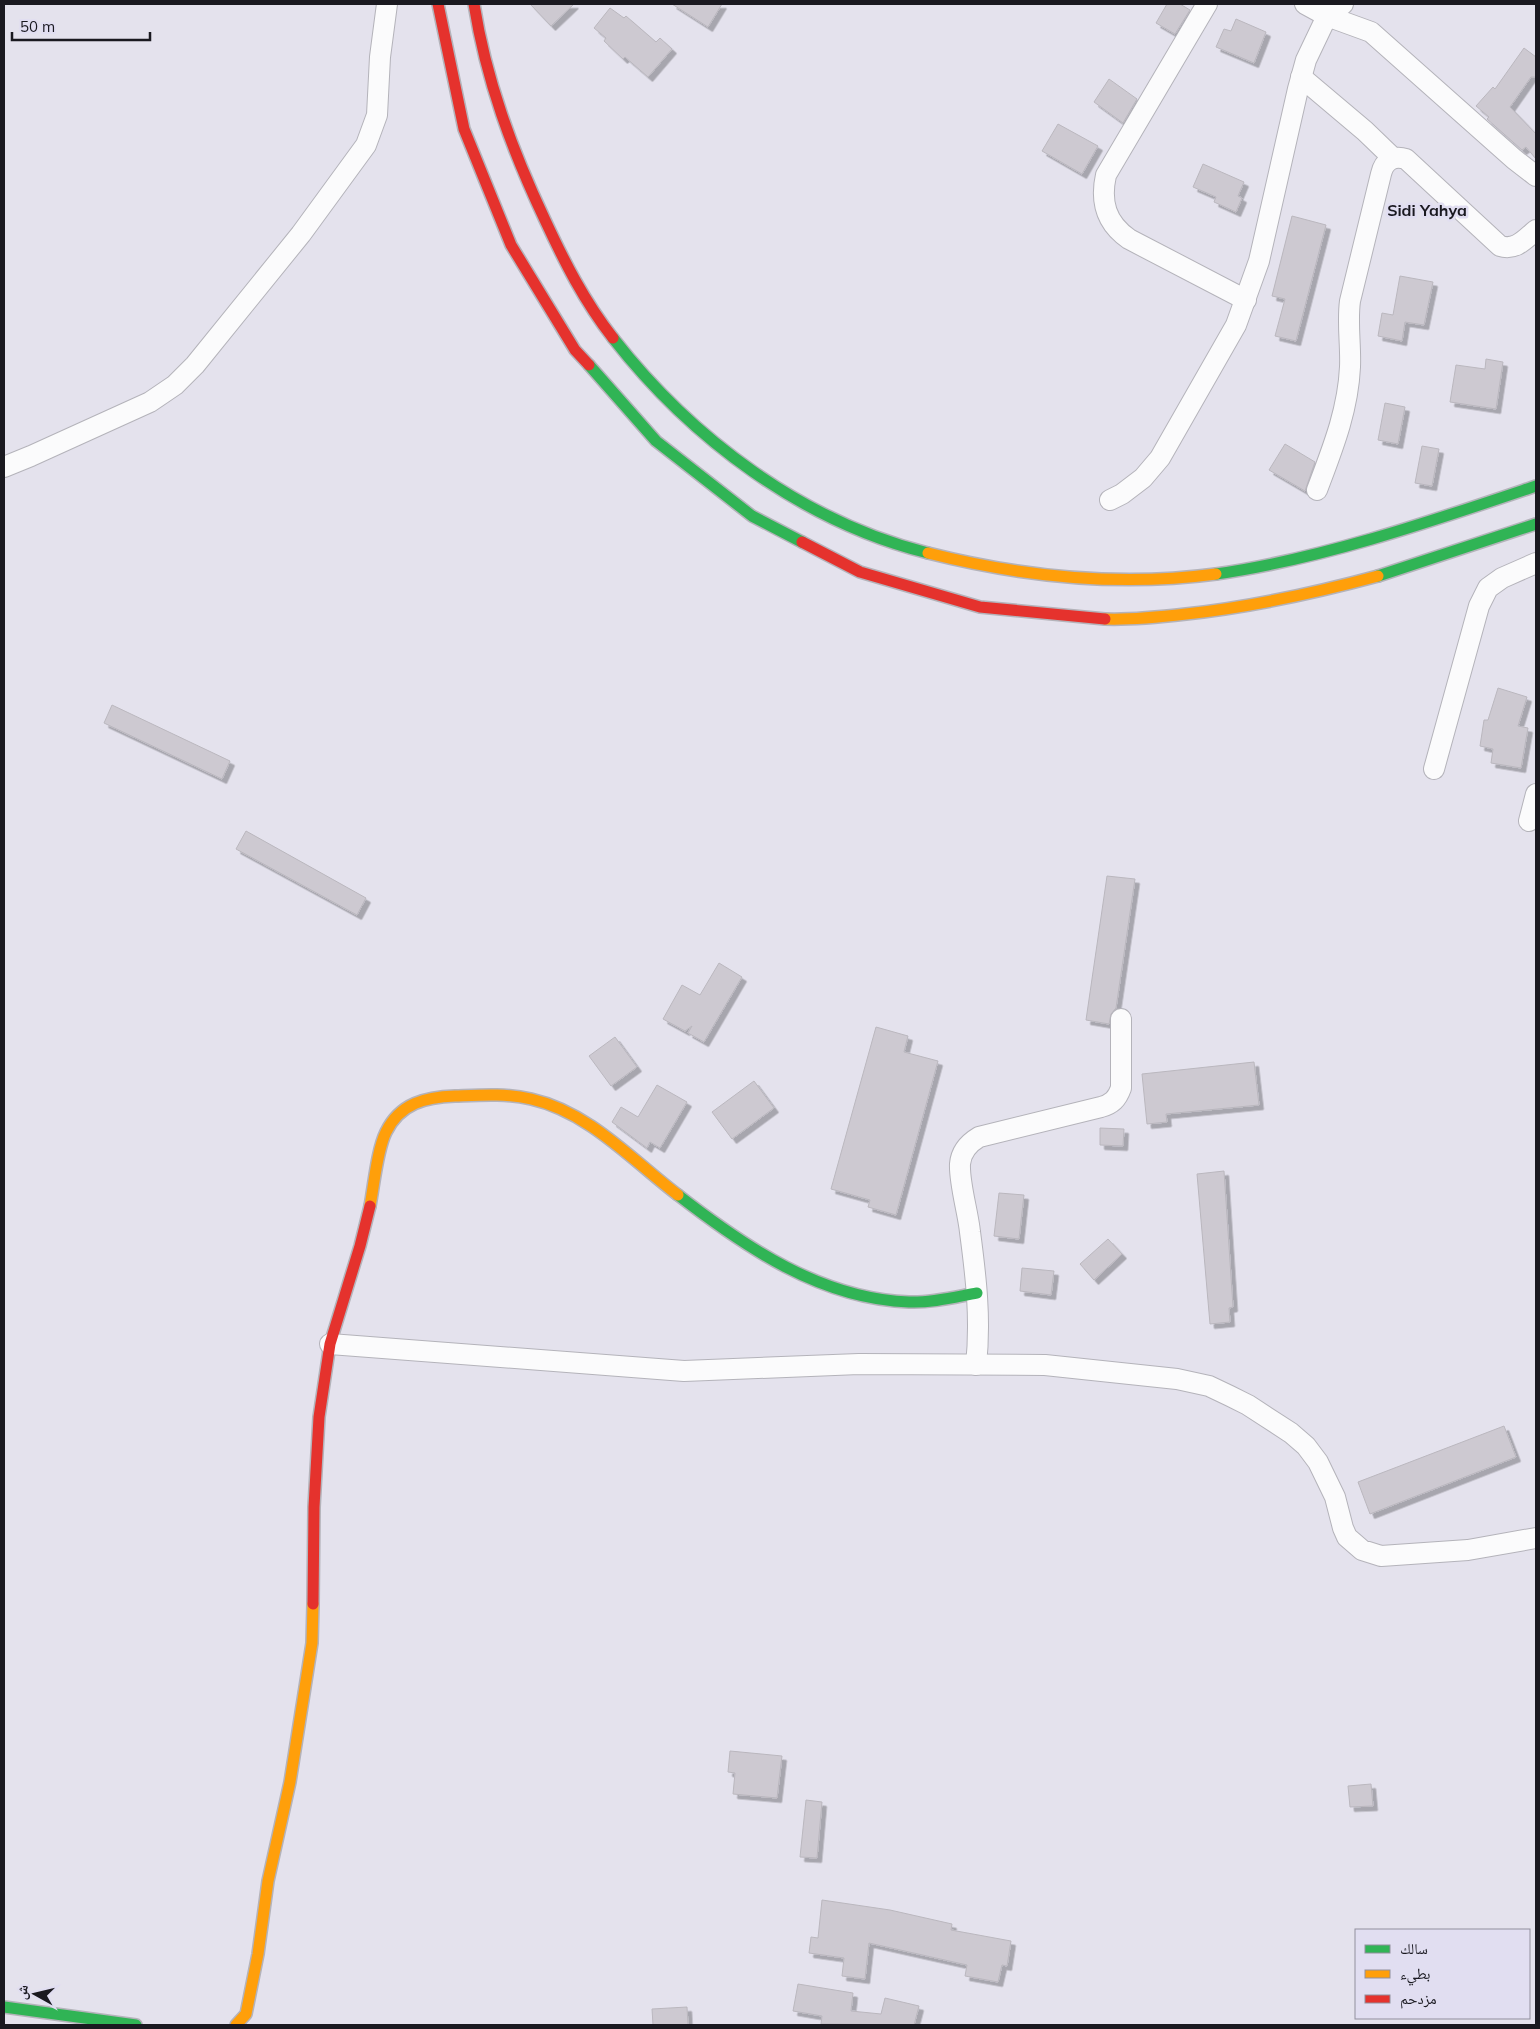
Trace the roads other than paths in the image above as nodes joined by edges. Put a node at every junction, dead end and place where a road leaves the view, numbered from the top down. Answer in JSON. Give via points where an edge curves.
{"nodes":[{"id":1,"x":388,"y":4,"type":"edge"},
{"id":2,"x":438,"y":4,"type":"edge"},
{"id":3,"x":474,"y":4,"type":"edge"},
{"id":4,"x":1207,"y":4,"type":"edge"},
{"id":5,"x":1305,"y":4,"type":"edge"},
{"id":6,"x":1343,"y":4,"type":"edge"},
{"id":7,"x":1327,"y":16,"type":"junction"},
{"id":8,"x":1301,"y":76,"type":"junction"},
{"id":9,"x":1392,"y":158,"type":"junction"},
{"id":10,"x":1536,"y":176,"type":"edge"},
{"id":11,"x":1536,"y":230,"type":"edge"},
{"id":12,"x":1246,"y":300,"type":"junction"},
{"id":13,"x":4,"y":466,"type":"edge"},
{"id":14,"x":1536,"y":486,"type":"edge"},
{"id":15,"x":1317,"y":490,"type":"dead end"},
{"id":16,"x":1110,"y":500,"type":"dead end"},
{"id":17,"x":1536,"y":524,"type":"edge"},
{"id":18,"x":1536,"y":563,"type":"edge"},
{"id":19,"x":1434,"y":769,"type":"dead end"},
{"id":20,"x":1536,"y":794,"type":"edge"},
{"id":21,"x":1529,"y":821,"type":"dead end"},
{"id":22,"x":1121,"y":1019,"type":"dead end"},
{"id":23,"x":977,"y":1293,"type":"junction"},
{"id":24,"x":330,"y":1344,"type":"junction"},
{"id":25,"x":976,"y":1365,"type":"junction"},
{"id":26,"x":1536,"y":1538,"type":"edge"},
{"id":27,"x":4,"y":2008,"type":"edge"},
{"id":28,"x":136,"y":2025,"type":"edge"},
{"id":29,"x":236,"y":2025,"type":"edge"}],
"edges":[{"from":1,"to":13,"type":"street","via":[[380,57],[377,115],[366,145],[301,234],[196,365],[150,402]]},
{"from":2,"to":17,"type":"main road","via":[[450,77],[474,162],[508,244],[553,320],[603,386],[679,462],[750,515],[820,554],[898,586],[980,607],[1064,618],[1149,618],[1235,609],[1369,579]]},
{"from":3,"to":14,"type":"main road","via":[[494,94],[523,171],[568,268],[609,332],[666,398],[731,455],[804,503],[845,523],[922,551],[974,565],[1064,578],[1147,580],[1270,565],[1447,516]]},
{"from":4,"to":12,"type":"street","via":[[1106,175],[1104,205],[1118,232],[1128,239]]},
{"from":5,"to":7,"type":"street"},
{"from":6,"to":7,"type":"street"},
{"from":7,"to":8,"type":"street"},
{"from":7,"to":10,"type":"street","via":[[1371,32]]},
{"from":8,"to":9,"type":"street"},
{"from":8,"to":12,"type":"street","via":[[1259,260]]},
{"from":9,"to":11,"type":"street","via":[[1406,159],[1500,246],[1517,246]]},
{"from":9,"to":15,"type":"street","via":[[1383,167],[1354,280],[1349,311],[1348,394],[1342,421]]},
{"from":12,"to":16,"type":"street","via":[[1236,325],[1160,458],[1143,478]]},
{"from":18,"to":19,"type":"street","via":[[1488,588],[1479,606]]},
{"from":20,"to":21,"type":"street"},
{"from":22,"to":23,"type":"street","via":[[1121,1088],[1112,1103],[987,1134],[966,1148],[960,1165]]},
{"from":23,"to":24,"type":"main road","via":[[908,1302],[854,1294],[826,1285],[775,1262],[723,1229],[566,1109],[505,1095],[432,1098],[420,1100],[400,1112],[386,1131],[360,1246]]},
{"from":23,"to":25,"type":"street"},
{"from":24,"to":25,"type":"street","via":[[684,1371],[859,1364]]},
{"from":24,"to":29,"type":"main road","via":[[320,1409],[314,1507],[312,1643],[290,1782],[268,1880],[258,1954],[246,2014]]},
{"from":25,"to":26,"type":"street","via":[[1045,1365],[1177,1379],[1208,1386],[1248,1404],[1306,1446],[1328,1479],[1347,1537],[1372,1554],[1468,1550]]},
{"from":27,"to":28,"type":"main road"}]}
